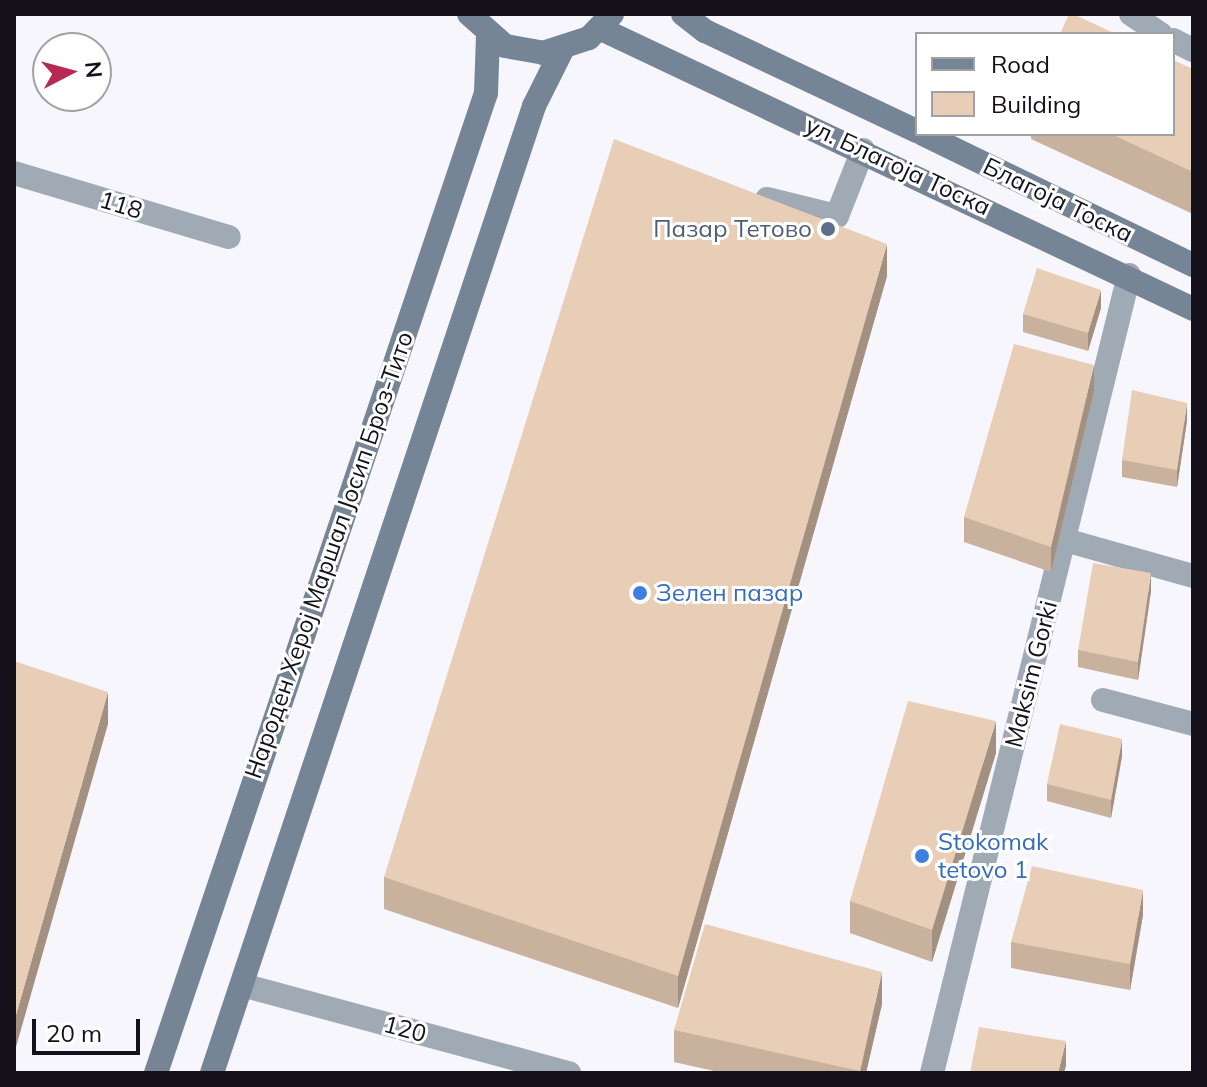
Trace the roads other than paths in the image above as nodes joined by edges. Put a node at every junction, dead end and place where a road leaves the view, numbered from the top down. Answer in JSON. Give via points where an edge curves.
{"nodes":[{"id":1,"x":469,"y":14,"type":"edge"},
{"id":2,"x":683,"y":14,"type":"edge"},
{"id":3,"x":1131,"y":14,"type":"edge"},
{"id":4,"x":606,"y":21,"type":"edge"},
{"id":5,"x":1158,"y":32,"type":"edge"},
{"id":6,"x":488,"y":36,"type":"junction"},
{"id":7,"x":1175,"y":41,"type":"edge"},
{"id":8,"x":562,"y":50,"type":"junction"},
{"id":9,"x":1193,"y":50,"type":"edge"},
{"id":10,"x":915,"y":130,"type":"edge"},
{"id":11,"x":927,"y":136,"type":"edge"},
{"id":12,"x":863,"y":150,"type":"junction"},
{"id":13,"x":14,"y":173,"type":"edge"},
{"id":14,"x":767,"y":199,"type":"edge"},
{"id":15,"x":229,"y":237,"type":"dead end"},
{"id":16,"x":1193,"y":265,"type":"edge"},
{"id":17,"x":1129,"y":275,"type":"junction"},
{"id":18,"x":1193,"y":309,"type":"edge"},
{"id":19,"x":1065,"y":540,"type":"junction"},
{"id":20,"x":1193,"y":576,"type":"edge"},
{"id":21,"x":1103,"y":700,"type":"dead end"},
{"id":22,"x":1193,"y":724,"type":"edge"},
{"id":23,"x":242,"y":985,"type":"junction"},
{"id":24,"x":156,"y":1073,"type":"edge"},
{"id":25,"x":212,"y":1073,"type":"edge"},
{"id":26,"x":569,"y":1073,"type":"edge"},
{"id":27,"x":932,"y":1073,"type":"edge"}],
"edges":[{"from":1,"to":6,"type":"main road"},
{"from":2,"to":10,"type":"main road","via":[[705,31]]},
{"from":3,"to":5,"type":"street"},
{"from":4,"to":8,"type":"main road"},
{"from":4,"to":12,"type":"main road","name":"ул. Благоја Тоска"},
{"from":6,"to":8,"type":"main road","via":[[523,52]]},
{"from":6,"to":24,"type":"main road","name":"Народен Херој Маршал Јосип Броз-Тито","via":[[486,93]]},
{"from":7,"to":9,"type":"street"},
{"from":8,"to":23,"type":"main road","name":"Народен Херој Маршал Јосип Броз-Тито","via":[[534,106]]},
{"from":11,"to":16,"type":"main road","name":"Благоја Тоска"},
{"from":12,"to":14,"type":"street","via":[[837,216]]},
{"from":12,"to":17,"type":"main road","name":"ул. Благоја Тоска"},
{"from":13,"to":15,"type":"street","name":"118"},
{"from":17,"to":18,"type":"main road","name":"ул. Благоја Тоска"},
{"from":17,"to":19,"type":"street","name":"Maksim Gorki"},
{"from":19,"to":20,"type":"street"},
{"from":19,"to":27,"type":"street","name":"Maksim Gorki"},
{"from":21,"to":22,"type":"street"},
{"from":23,"to":25,"type":"main road","name":"Народен Херој Маршал Јосип Броз-Тито"},
{"from":23,"to":26,"type":"street","name":"120"}]}
